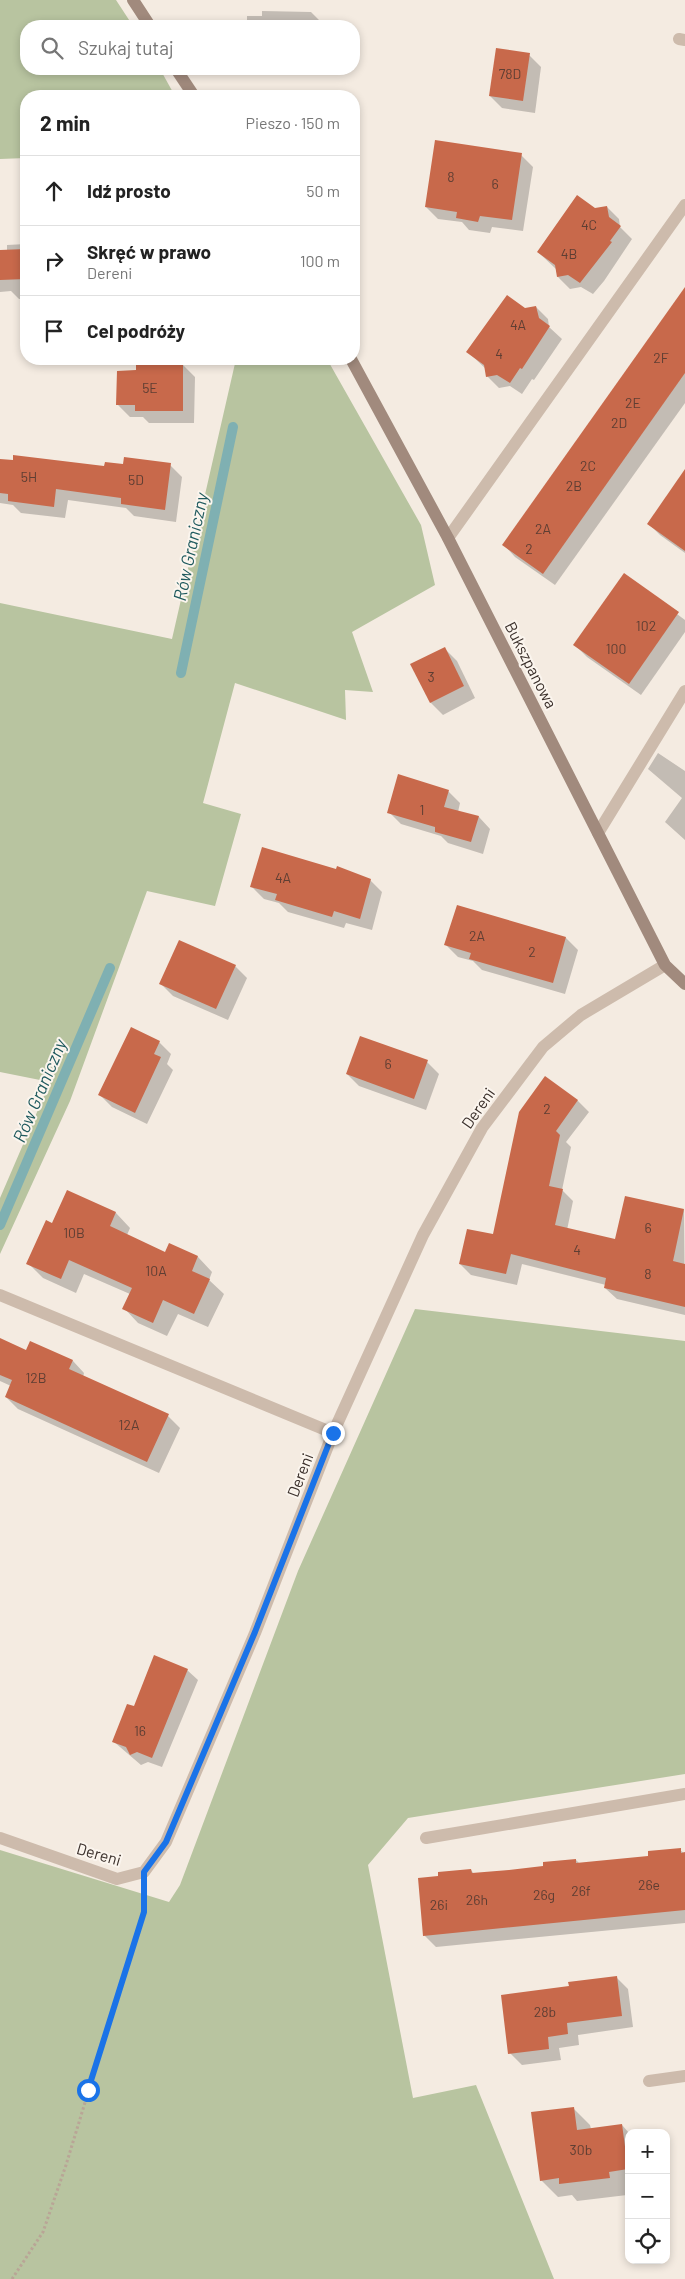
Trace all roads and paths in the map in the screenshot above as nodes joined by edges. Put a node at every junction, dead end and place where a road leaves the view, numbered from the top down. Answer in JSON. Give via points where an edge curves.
{"nodes":[{"id":1,"x":133,"y":0,"type":"edge"},
{"id":2,"x":146,"y":20,"type":"edge"},
{"id":3,"x":180,"y":75,"type":"edge"},
{"id":4,"x":190,"y":90,"type":"edge"},
{"id":5,"x":685,"y":205,"type":"edge"},
{"id":6,"x":354,"y":365,"type":"edge"},
{"id":7,"x":448,"y":538,"type":"junction"},
{"id":8,"x":685,"y":691,"type":"edge"},
{"id":9,"x":598,"y":833,"type":"junction"},
{"id":10,"x":665,"y":965,"type":"junction"},
{"id":11,"x":685,"y":984,"type":"edge"},
{"id":12,"x":0,"y":1295,"type":"edge"},
{"id":13,"x":333,"y":1433,"type":"junction"},
{"id":14,"x":685,"y":1794,"type":"edge"},
{"id":15,"x":0,"y":1838,"type":"edge"},
{"id":16,"x":426,"y":1838,"type":"dead end"},
{"id":17,"x":144,"y":1872,"type":"junction"},
{"id":18,"x":685,"y":2076,"type":"edge"},
{"id":19,"x":649,"y":2081,"type":"dead end"},
{"id":20,"x":18,"y":2272,"type":"junction"},
{"id":21,"x":12,"y":2279,"type":"edge"},
{"id":22,"x":17,"y":2279,"type":"edge"}],
"edges":[{"from":1,"to":2,"type":"street"},
{"from":3,"to":4,"type":"street"},
{"from":5,"to":7,"type":"street"},
{"from":6,"to":7,"type":"street","name":"Bukszpanowa"},
{"from":7,"to":9,"type":"street","name":"Bukszpanowa"},
{"from":8,"to":9,"type":"street"},
{"from":9,"to":10,"type":"street","name":"Bukszpanowa"},
{"from":10,"to":11,"type":"street","name":"Bukszpanowa"},
{"from":10,"to":13,"type":"street","name":"Dereni","via":[[582,1015],[543,1047],[482,1128],[423,1235]]},
{"from":12,"to":13,"type":"street"},
{"from":13,"to":17,"type":"street","name":"Dereni","via":[[255,1632],[166,1842]]},
{"from":14,"to":16,"type":"street"},
{"from":15,"to":17,"type":"street","name":"Dereni","via":[[117,1879]]},
{"from":17,"to":20,"type":"path","via":[[144,1912],[66,2165],[43,2232]]},
{"from":18,"to":19,"type":"street"},
{"from":20,"to":21,"type":"path"},
{"from":20,"to":22,"type":"path"}]}
